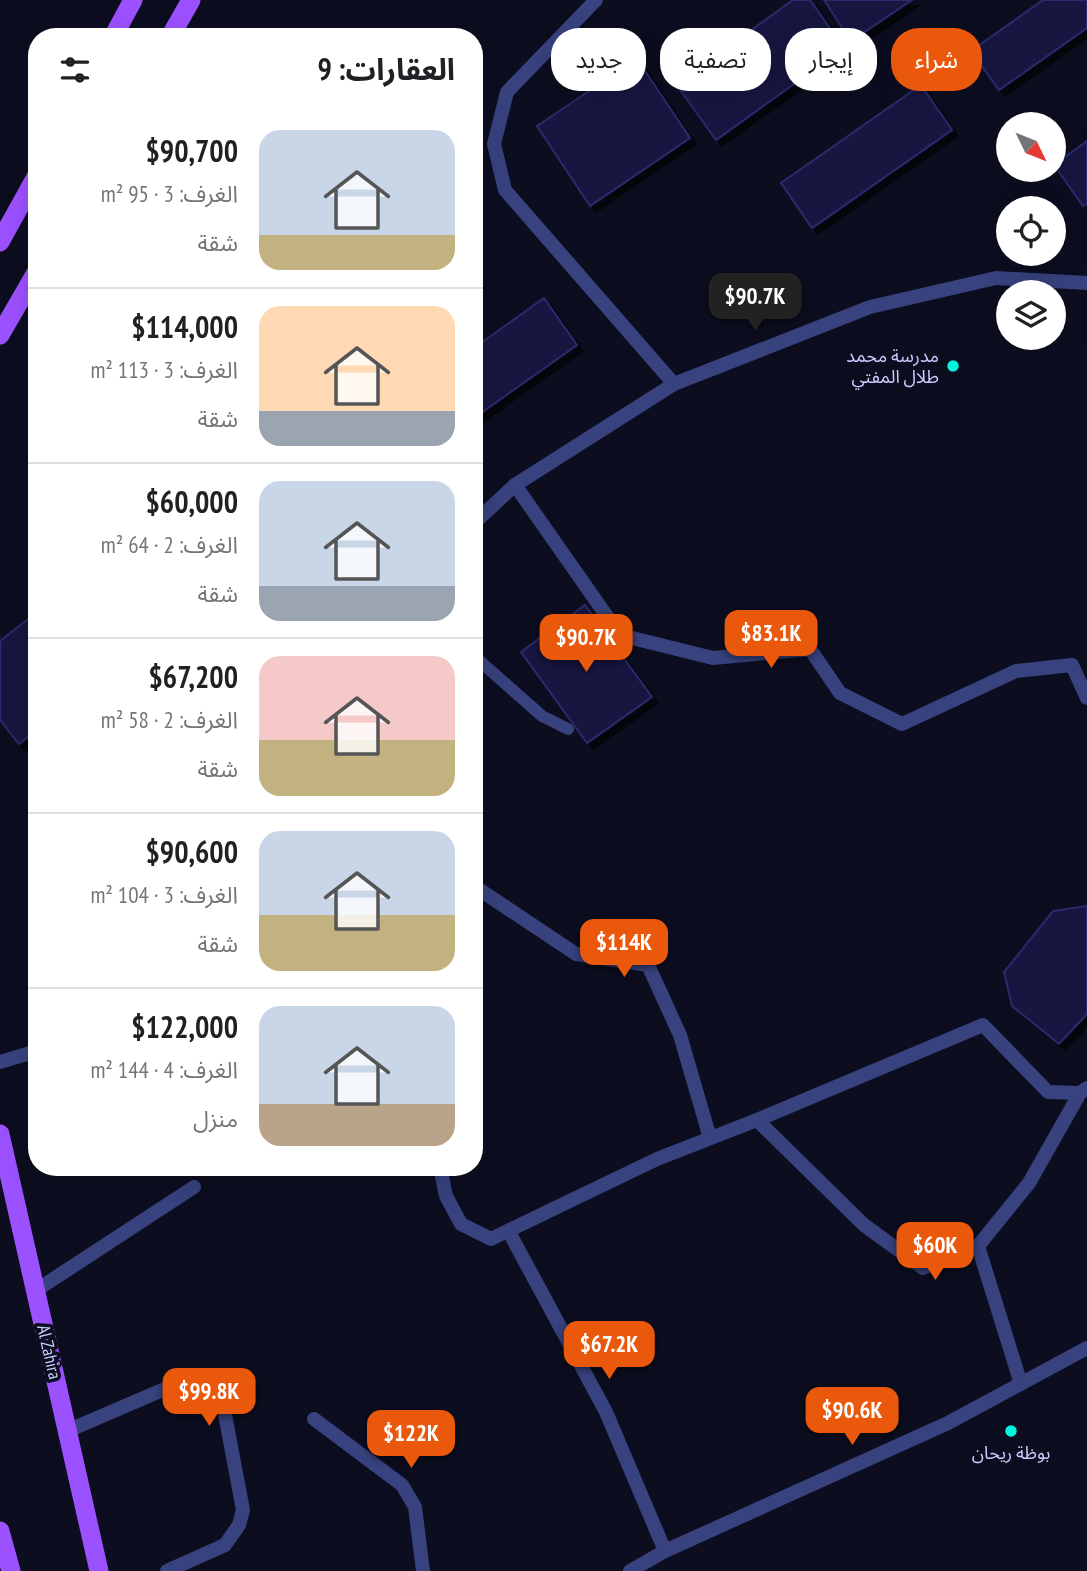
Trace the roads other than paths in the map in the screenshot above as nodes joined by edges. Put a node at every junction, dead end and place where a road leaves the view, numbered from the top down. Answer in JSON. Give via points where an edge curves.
{"nodes":[{"id":1,"x":133,"y":0,"type":"edge"},
{"id":2,"x":191,"y":0,"type":"edge"},
{"id":3,"x":596,"y":0,"type":"edge"},
{"id":4,"x":118,"y":28,"type":"edge"},
{"id":5,"x":175,"y":28,"type":"edge"},
{"id":6,"x":28,"y":191,"type":"edge"},
{"id":7,"x":0,"y":242,"type":"edge"},
{"id":8,"x":1087,"y":283,"type":"edge"},
{"id":9,"x":28,"y":287,"type":"edge"},
{"id":10,"x":0,"y":335,"type":"edge"},
{"id":11,"x":674,"y":384,"type":"junction"},
{"id":12,"x":515,"y":485,"type":"junction"},
{"id":13,"x":483,"y":515,"type":"edge"},
{"id":14,"x":483,"y":664,"type":"edge"},
{"id":15,"x":1087,"y":698,"type":"edge"},
{"id":16,"x":568,"y":729,"type":"dead end"},
{"id":17,"x":483,"y":892,"type":"edge"},
{"id":18,"x":28,"y":1054,"type":"edge"},
{"id":19,"x":0,"y":1062,"type":"edge"},
{"id":20,"x":1084,"y":1090,"type":"edge"},
{"id":21,"x":757,"y":1120,"type":"junction"},
{"id":22,"x":0,"y":1134,"type":"edge"},
{"id":23,"x":710,"y":1138,"type":"junction"},
{"id":24,"x":442,"y":1176,"type":"edge"},
{"id":25,"x":194,"y":1187,"type":"dead end"},
{"id":26,"x":509,"y":1232,"type":"junction"},
{"id":27,"x":978,"y":1246,"type":"junction"},
{"id":28,"x":36,"y":1292,"type":"junction"},
{"id":29,"x":1087,"y":1348,"type":"edge"},
{"id":30,"x":1021,"y":1384,"type":"junction"},
{"id":31,"x":314,"y":1419,"type":"dead end"},
{"id":32,"x":67,"y":1431,"type":"junction"},
{"id":33,"x":0,"y":1531,"type":"edge"},
{"id":34,"x":665,"y":1551,"type":"junction"},
{"id":35,"x":192,"y":1567,"type":"edge"},
{"id":36,"x":11,"y":1571,"type":"edge"},
{"id":37,"x":99,"y":1571,"type":"edge"},
{"id":38,"x":167,"y":1571,"type":"edge"},
{"id":39,"x":423,"y":1571,"type":"edge"},
{"id":40,"x":630,"y":1571,"type":"edge"}],
"edges":[{"from":1,"to":4,"type":"main road"},
{"from":2,"to":5,"type":"main road"},
{"from":3,"to":11,"type":"street","via":[[508,92],[494,144],[505,190]]},
{"from":6,"to":7,"type":"main road"},
{"from":8,"to":11,"type":"street","via":[[996,278],[870,307]]},
{"from":9,"to":10,"type":"main road"},
{"from":11,"to":12,"type":"street"},
{"from":12,"to":13,"type":"street"},
{"from":12,"to":15,"type":"street","via":[[620,635],[713,658],[810,649],[840,693],[902,724],[1016,671],[1072,666]]},
{"from":14,"to":16,"type":"lane","via":[[542,716]]},
{"from":17,"to":23,"type":"street","via":[[576,954],[648,965],[681,1035]]},
{"from":18,"to":19,"type":"street"},
{"from":20,"to":21,"type":"street","via":[[1048,1092],[983,1025]]},
{"from":20,"to":27,"type":"street","via":[[1029,1183]]},
{"from":21,"to":23,"type":"street"},
{"from":21,"to":27,"type":"street","via":[[864,1225],[923,1268]]},
{"from":22,"to":28,"type":"main road","name":"Al Zahira"},
{"from":23,"to":26,"type":"street"},
{"from":24,"to":26,"type":"street","via":[[446,1196],[461,1224],[491,1239]]},
{"from":25,"to":28,"type":"street"},
{"from":26,"to":34,"type":"street","via":[[606,1412]]},
{"from":27,"to":30,"type":"street"},
{"from":28,"to":32,"type":"main road","name":"Al Zahira"},
{"from":29,"to":30,"type":"street"},
{"from":30,"to":34,"type":"street","via":[[948,1423]]},
{"from":31,"to":39,"type":"street","via":[[402,1485],[415,1507]]},
{"from":32,"to":35,"type":"street","via":[[181,1382],[200,1380],[211,1390],[223,1404],[243,1510],[225,1545]]},
{"from":32,"to":37,"type":"main road","name":"Al Zahira"},
{"from":33,"to":36,"type":"main road"},
{"from":34,"to":40,"type":"street"},
{"from":35,"to":38,"type":"street"}]}
